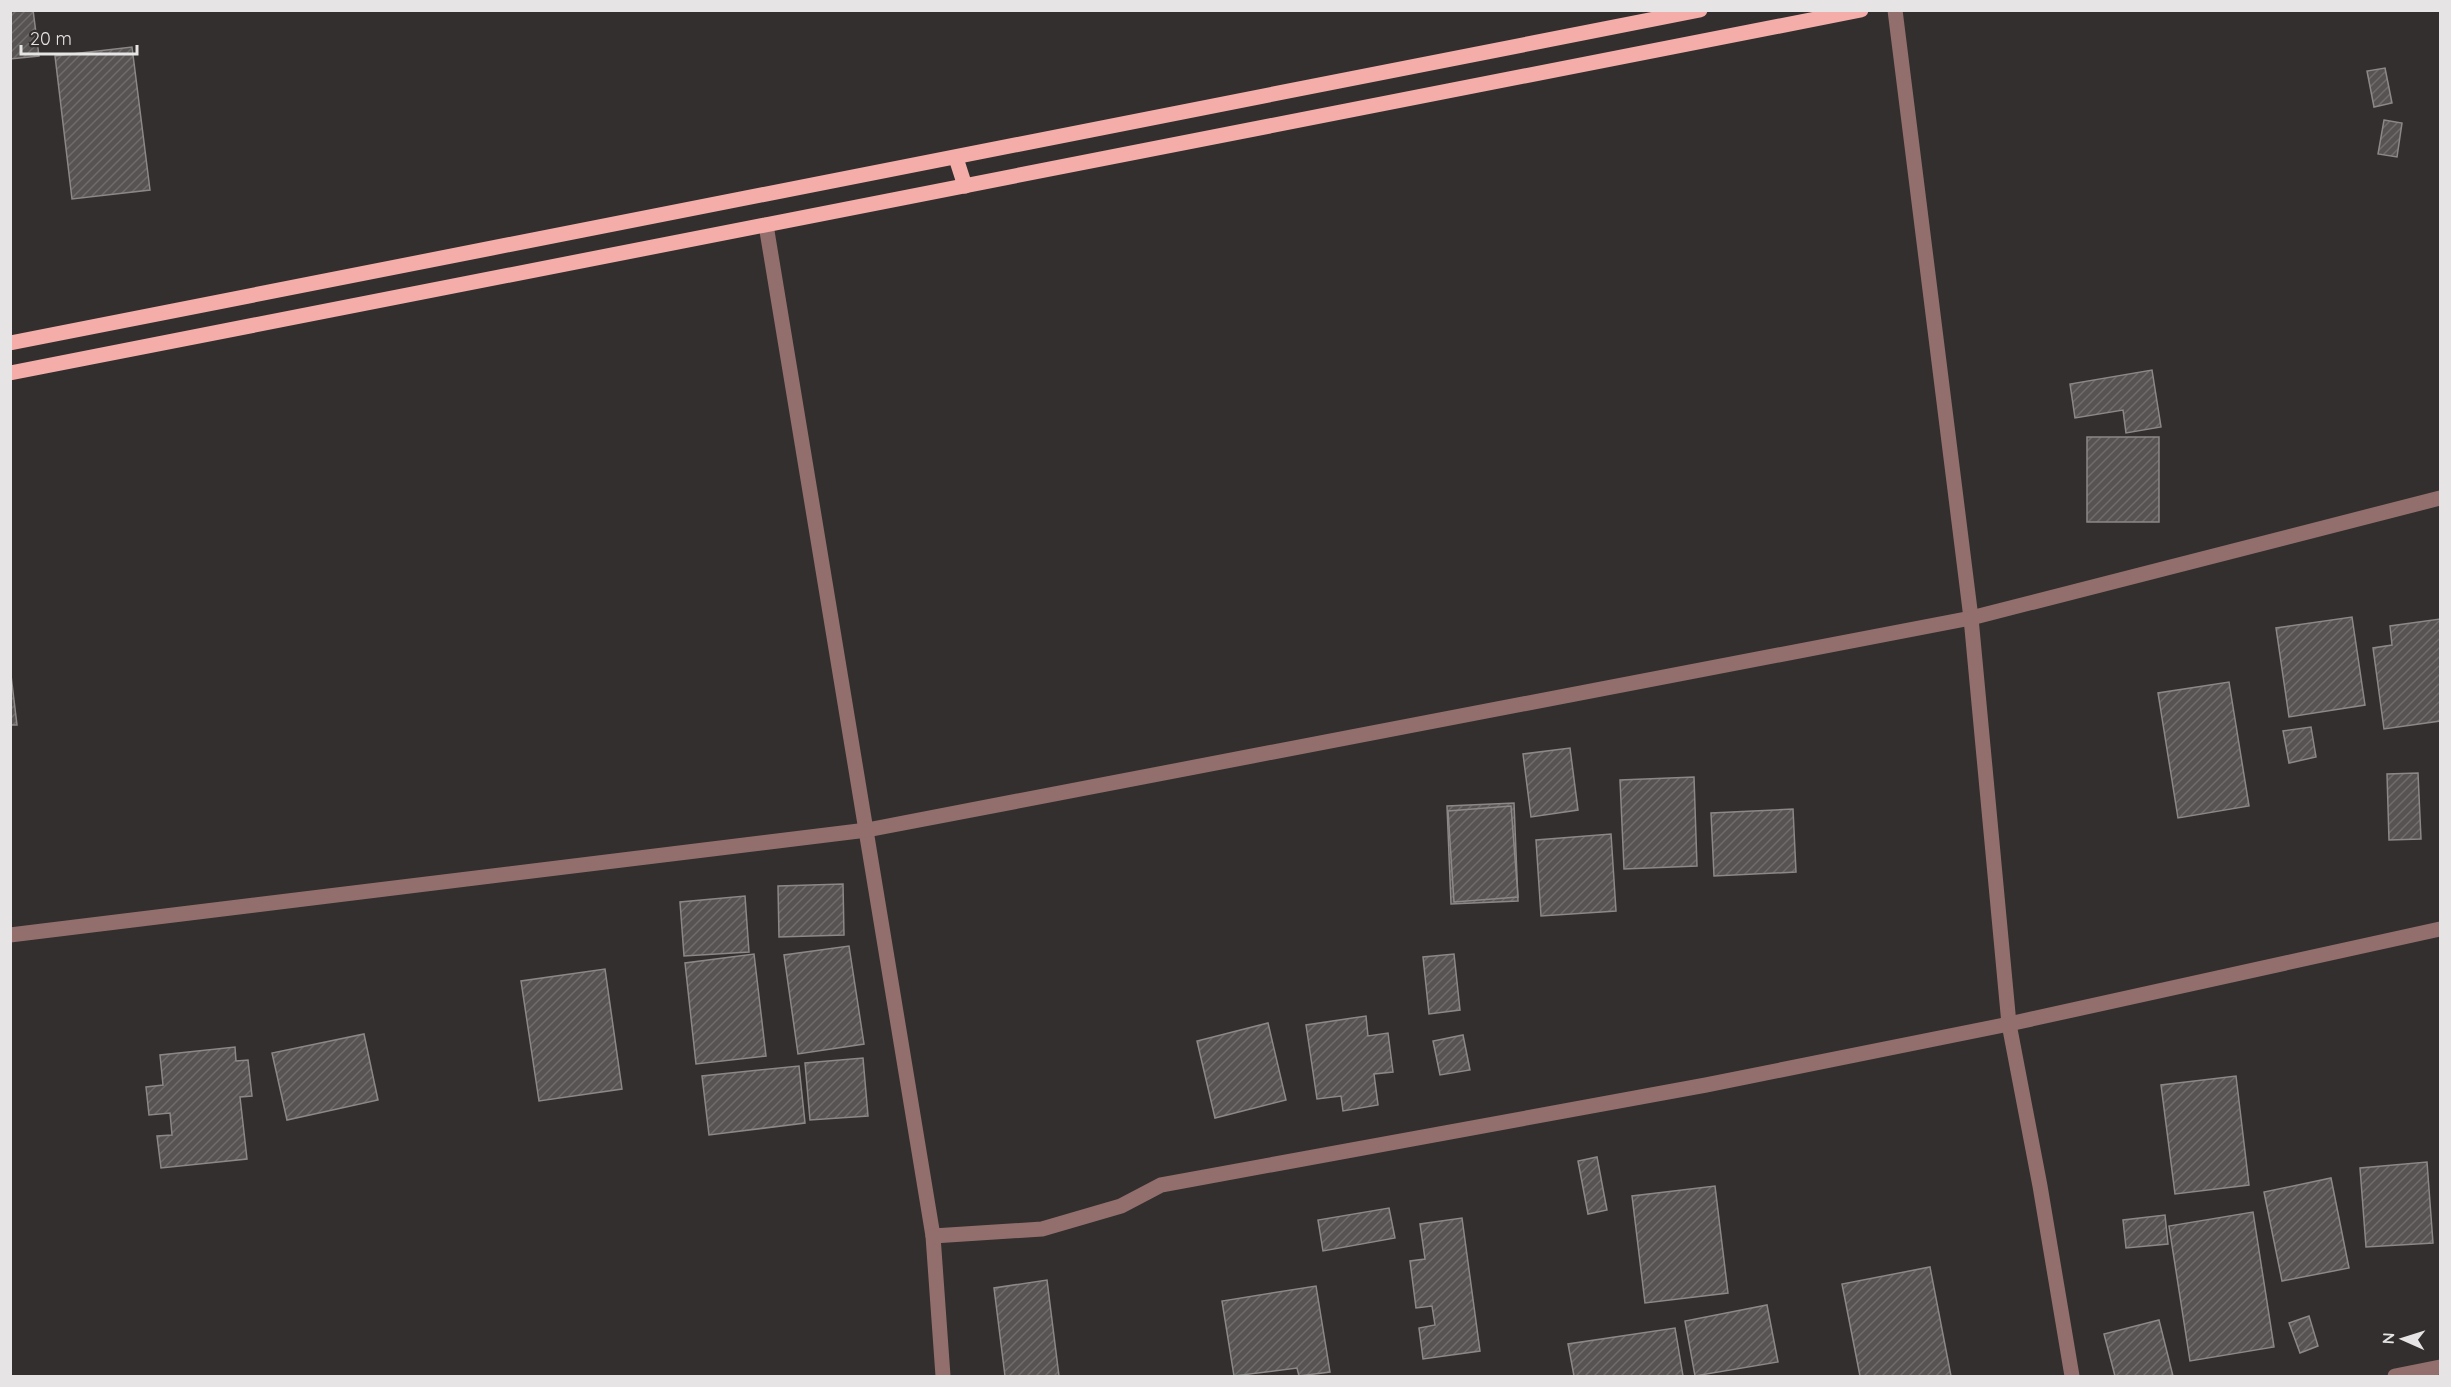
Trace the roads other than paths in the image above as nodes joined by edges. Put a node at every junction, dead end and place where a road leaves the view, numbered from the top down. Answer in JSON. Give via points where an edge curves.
{"nodes":[{"id":1,"x":1700,"y":10,"type":"edge"},
{"id":2,"x":1861,"y":10,"type":"edge"},
{"id":3,"x":1895,"y":10,"type":"edge"},
{"id":4,"x":956,"y":158,"type":"junction"},
{"id":5,"x":965,"y":186,"type":"junction"},
{"id":6,"x":766,"y":225,"type":"junction"},
{"id":7,"x":10,"y":344,"type":"edge"},
{"id":8,"x":10,"y":373,"type":"edge"},
{"id":9,"x":2440,"y":498,"type":"edge"},
{"id":10,"x":1971,"y":618,"type":"junction"},
{"id":11,"x":867,"y":830,"type":"junction"},
{"id":12,"x":2440,"y":929,"type":"edge"},
{"id":13,"x":10,"y":935,"type":"edge"},
{"id":14,"x":2009,"y":1024,"type":"junction"},
{"id":15,"x":933,"y":1236,"type":"junction"},
{"id":16,"x":2440,"y":1367,"type":"edge"},
{"id":17,"x":943,"y":1377,"type":"edge"},
{"id":18,"x":2072,"y":1377,"type":"edge"},
{"id":19,"x":2394,"y":1377,"type":"edge"}],
"edges":[{"from":1,"to":4,"type":"main road"},
{"from":2,"to":5,"type":"main road"},
{"from":3,"to":10,"type":"street"},
{"from":4,"to":5,"type":"main road"},
{"from":4,"to":7,"type":"main road"},
{"from":5,"to":6,"type":"main road"},
{"from":6,"to":8,"type":"main road"},
{"from":6,"to":11,"type":"street"},
{"from":9,"to":10,"type":"street"},
{"from":10,"to":11,"type":"street"},
{"from":10,"to":14,"type":"street"},
{"from":11,"to":13,"type":"street"},
{"from":11,"to":15,"type":"street"},
{"from":12,"to":14,"type":"street"},
{"from":14,"to":15,"type":"street","via":[[1706,1085],[1161,1185],[1121,1206],[1042,1229]]},
{"from":14,"to":18,"type":"street"},
{"from":15,"to":17,"type":"street"},
{"from":16,"to":19,"type":"street"}]}
